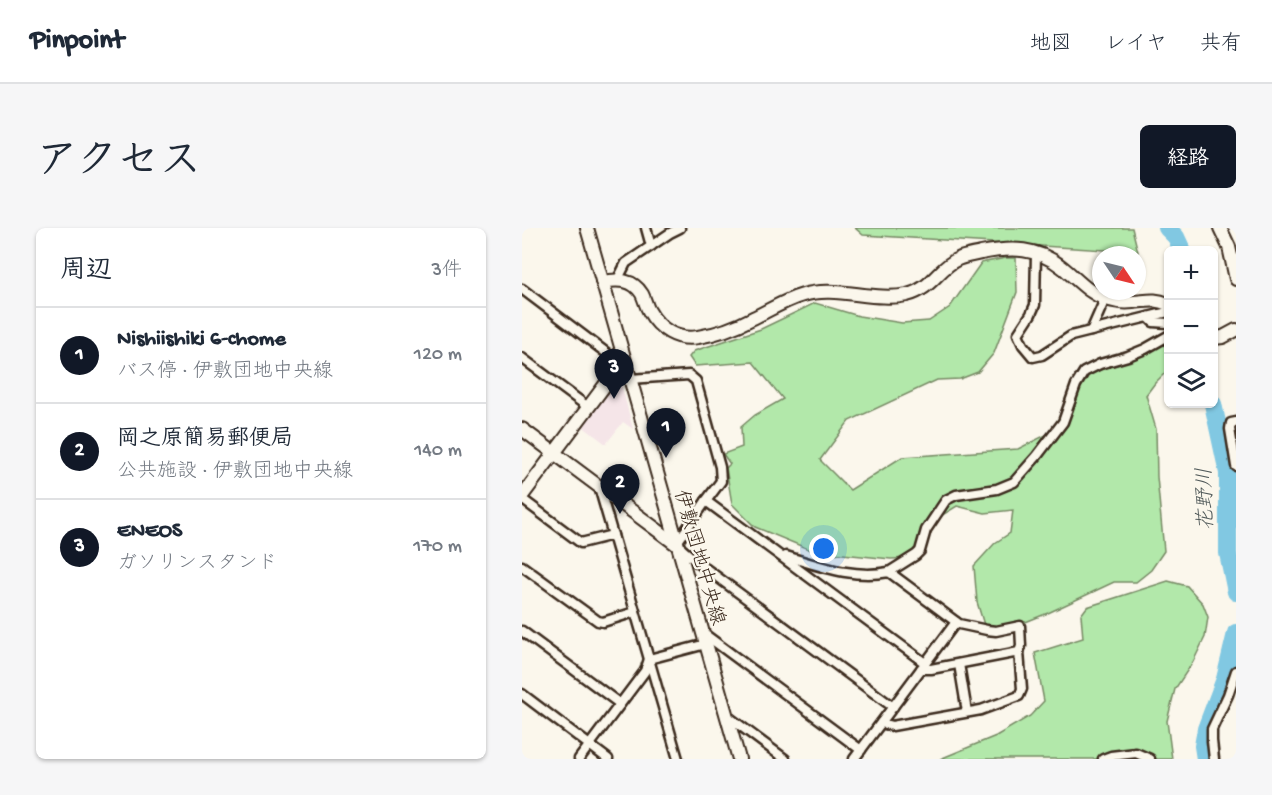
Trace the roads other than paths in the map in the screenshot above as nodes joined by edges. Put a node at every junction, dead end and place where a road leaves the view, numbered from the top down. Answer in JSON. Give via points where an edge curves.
{"nodes":[{"id":1,"x":586,"y":228,"type":"edge"},
{"id":2,"x":646,"y":228,"type":"edge"},
{"id":3,"x":680,"y":228,"type":"edge"},
{"id":4,"x":1220,"y":228,"type":"edge"},
{"id":5,"x":651,"y":246,"type":"junction"},
{"id":6,"x":1036,"y":253,"type":"junction"},
{"id":7,"x":618,"y":279,"type":"junction"},
{"id":8,"x":1236,"y":279,"type":"edge"},
{"id":9,"x":602,"y":282,"type":"junction"},
{"id":10,"x":522,"y":290,"type":"edge"},
{"id":11,"x":1092,"y":292,"type":"edge"},
{"id":12,"x":1105,"y":300,"type":"edge"},
{"id":13,"x":1110,"y":300,"type":"edge"},
{"id":14,"x":1144,"y":300,"type":"edge"},
{"id":15,"x":1146,"y":300,"type":"edge"},
{"id":16,"x":1164,"y":302,"type":"edge"},
{"id":17,"x":1164,"y":313,"type":"edge"},
{"id":18,"x":1148,"y":317,"type":"junction"},
{"id":19,"x":1164,"y":323,"type":"edge"},
{"id":20,"x":1236,"y":330,"type":"edge"},
{"id":21,"x":1091,"y":331,"type":"junction"},
{"id":22,"x":1164,"y":338,"type":"edge"},
{"id":23,"x":1218,"y":338,"type":"edge"},
{"id":24,"x":522,"y":357,"type":"edge"},
{"id":25,"x":626,"y":363,"type":"junction"},
{"id":26,"x":630,"y":380,"type":"junction"},
{"id":27,"x":588,"y":407,"type":"junction"},
{"id":28,"x":1236,"y":422,"type":"edge"},
{"id":29,"x":522,"y":429,"type":"edge"},
{"id":30,"x":554,"y":453,"type":"junction"},
{"id":31,"x":1236,"y":466,"type":"edge"},
{"id":32,"x":599,"y":487,"type":"junction"},
{"id":33,"x":522,"y":498,"type":"edge"},
{"id":34,"x":706,"y":501,"type":"junction"},
{"id":35,"x":613,"y":535,"type":"junction"},
{"id":36,"x":676,"y":544,"type":"junction"},
{"id":37,"x":780,"y":554,"type":"junction"},
{"id":38,"x":522,"y":566,"type":"edge"},
{"id":39,"x":889,"y":572,"type":"junction"},
{"id":40,"x":635,"y":612,"type":"junction"},
{"id":41,"x":956,"y":622,"type":"junction"},
{"id":42,"x":522,"y":631,"type":"edge"},
{"id":43,"x":704,"y":638,"type":"junction"},
{"id":44,"x":1019,"y":652,"type":"junction"},
{"id":45,"x":649,"y":659,"type":"junction"},
{"id":46,"x":959,"y":664,"type":"junction"},
{"id":47,"x":923,"y":666,"type":"junction"},
{"id":48,"x":1236,"y":671,"type":"edge"},
{"id":49,"x":522,"y":694,"type":"edge"},
{"id":50,"x":620,"y":704,"type":"junction"},
{"id":51,"x":893,"y":707,"type":"junction"},
{"id":52,"x":967,"y":712,"type":"junction"},
{"id":53,"x":726,"y":716,"type":"junction"},
{"id":54,"x":881,"y":723,"type":"junction"},
{"id":55,"x":589,"y":745,"type":"junction"},
{"id":56,"x":861,"y":750,"type":"junction"},
{"id":57,"x":1212,"y":758,"type":"edge"},
{"id":58,"x":579,"y":759,"type":"edge"},
{"id":59,"x":608,"y":759,"type":"edge"},
{"id":60,"x":678,"y":759,"type":"edge"},
{"id":61,"x":739,"y":759,"type":"edge"},
{"id":62,"x":785,"y":759,"type":"edge"},
{"id":63,"x":854,"y":759,"type":"edge"},
{"id":64,"x":1103,"y":759,"type":"edge"},
{"id":65,"x":1149,"y":759,"type":"edge"}],
"edges":[{"from":1,"to":9,"type":"street","name":"伊敷団地中央線"},
{"from":2,"to":5,"type":"street"},
{"from":3,"to":5,"type":"street"},
{"from":4,"to":8,"type":"street"},
{"from":5,"to":7,"type":"street","via":[[626,263]]},
{"from":6,"to":7,"type":"street","via":[[995,250],[958,259],[924,288],[907,294],[801,295],[751,320],[696,338],[669,333],[661,327],[636,287]]},
{"from":6,"to":11,"type":"street","via":[[1048,257]]},
{"from":6,"to":21,"type":"street","via":[[1035,305],[1018,334],[1023,345],[1033,357],[1071,336]]},
{"from":7,"to":9,"type":"street"},
{"from":9,"to":25,"type":"street","name":"伊敷団地中央線"},
{"from":10,"to":25,"type":"street"},
{"from":12,"to":21,"type":"street"},
{"from":13,"to":14,"type":"street"},
{"from":15,"to":16,"type":"street"},
{"from":17,"to":18,"type":"street"},
{"from":18,"to":19,"type":"street","via":[[1153,322]]},
{"from":18,"to":21,"type":"street"},
{"from":20,"to":23,"type":"street"},
{"from":22,"to":39,"type":"street","via":[[1145,350],[1084,372],[1063,422],[1014,482],[946,500],[926,530],[920,551]]},
{"from":24,"to":27,"type":"street"},
{"from":25,"to":26,"type":"street","name":"伊敷団地中央線"},
{"from":25,"to":27,"type":"street"},
{"from":26,"to":34,"type":"street","via":[[689,375],[696,381],[722,481]]},
{"from":26,"to":36,"type":"street","name":"伊敷団地中央線"},
{"from":27,"to":30,"type":"street"},
{"from":28,"to":31,"type":"street","via":[[1231,423],[1230,429]]},
{"from":29,"to":30,"type":"street"},
{"from":30,"to":32,"type":"street"},
{"from":30,"to":33,"type":"street"},
{"from":32,"to":35,"type":"street"},
{"from":32,"to":36,"type":"street"},
{"from":33,"to":35,"type":"street","via":[[580,543]]},
{"from":34,"to":36,"type":"street"},
{"from":34,"to":37,"type":"street"},
{"from":35,"to":40,"type":"street"},
{"from":36,"to":43,"type":"street","name":"伊敷団地中央線"},
{"from":36,"to":51,"type":"street"},
{"from":37,"to":39,"type":"street","via":[[851,574]]},
{"from":37,"to":47,"type":"street"},
{"from":38,"to":40,"type":"street","via":[[598,621]]},
{"from":39,"to":41,"type":"street"},
{"from":40,"to":45,"type":"street"},
{"from":41,"to":44,"type":"street","via":[[996,631],[1020,626]]},
{"from":41,"to":47,"type":"street"},
{"from":42,"to":50,"type":"street"},
{"from":43,"to":45,"type":"street"},
{"from":43,"to":53,"type":"street","name":"伊敷団地中央線"},
{"from":43,"to":56,"type":"street"},
{"from":44,"to":46,"type":"street"},
{"from":44,"to":52,"type":"street","via":[[1019,696]]},
{"from":45,"to":50,"type":"street","via":[[645,671]]},
{"from":45,"to":60,"type":"street"},
{"from":46,"to":47,"type":"street","via":[[931,669]]},
{"from":46,"to":52,"type":"street"},
{"from":47,"to":51,"type":"street"},
{"from":48,"to":57,"type":"street","via":[[1212,729]]},
{"from":49,"to":55,"type":"street"},
{"from":50,"to":55,"type":"street"},
{"from":51,"to":54,"type":"street"},
{"from":52,"to":54,"type":"street","via":[[892,726]]},
{"from":53,"to":61,"type":"street","name":"伊敷団地中央線"},
{"from":53,"to":62,"type":"street"},
{"from":54,"to":56,"type":"street"},
{"from":55,"to":58,"type":"street"},
{"from":55,"to":59,"type":"street"},
{"from":56,"to":63,"type":"street"},
{"from":64,"to":65,"type":"street","via":[[1136,753]]}]}
